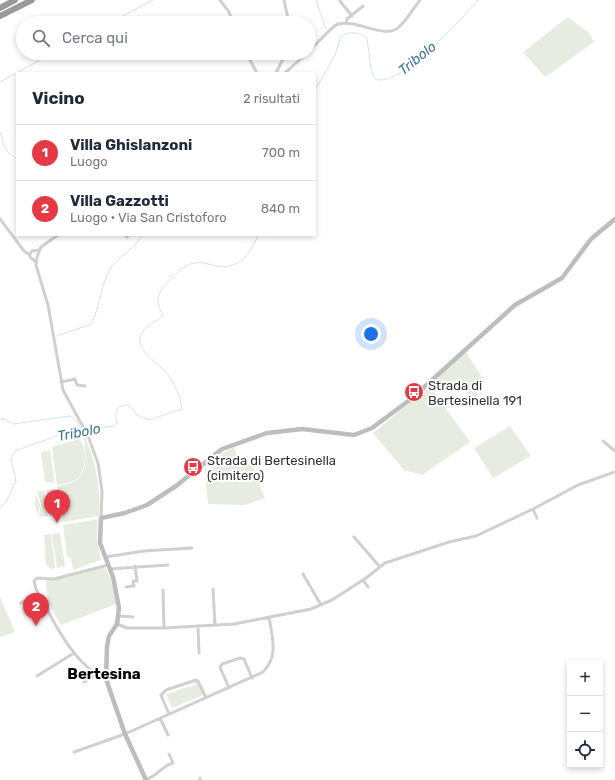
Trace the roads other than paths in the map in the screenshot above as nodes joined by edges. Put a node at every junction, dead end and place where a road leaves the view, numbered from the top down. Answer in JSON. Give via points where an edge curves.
{"nodes":[{"id":1,"x":15,"y":0,"type":"edge"},
{"id":2,"x":32,"y":0,"type":"edge"},
{"id":3,"x":221,"y":0,"type":"edge"},
{"id":4,"x":284,"y":0,"type":"edge"},
{"id":5,"x":420,"y":0,"type":"edge"},
{"id":6,"x":340,"y":1,"type":"dead end"},
{"id":7,"x":363,"y":6,"type":"dead end"},
{"id":8,"x":0,"y":8,"type":"edge"},
{"id":9,"x":0,"y":16,"type":"edge"},
{"id":10,"x":230,"y":16,"type":"edge"},
{"id":11,"x":287,"y":16,"type":"edge"},
{"id":12,"x":352,"y":16,"type":"junction"},
{"id":13,"x":346,"y":24,"type":"junction"},
{"id":14,"x":316,"y":44,"type":"edge"},
{"id":15,"x":250,"y":60,"type":"edge"},
{"id":16,"x":282,"y":60,"type":"edge"},
{"id":17,"x":299,"y":60,"type":"edge"},
{"id":18,"x":256,"y":72,"type":"edge"},
{"id":19,"x":276,"y":72,"type":"edge"},
{"id":20,"x":286,"y":72,"type":"edge"},
{"id":21,"x":0,"y":219,"type":"edge"},
{"id":22,"x":615,"y":219,"type":"edge"},
{"id":23,"x":56,"y":236,"type":"edge"},
{"id":24,"x":39,"y":250,"type":"junction"},
{"id":25,"x":30,"y":255,"type":"junction"},
{"id":26,"x":36,"y":262,"type":"junction"},
{"id":27,"x":61,"y":382,"type":"junction"},
{"id":28,"x":85,"y":386,"type":"dead end"},
{"id":29,"x":603,"y":442,"type":"dead end"},
{"id":30,"x":615,"y":452,"type":"edge"},
{"id":31,"x":615,"y":472,"type":"edge"},
{"id":32,"x":533,"y":509,"type":"junction"},
{"id":33,"x":101,"y":518,"type":"junction"},
{"id":34,"x":536,"y":518,"type":"dead end"},
{"id":35,"x":354,"y":538,"type":"dead end"},
{"id":36,"x":192,"y":548,"type":"dead end"},
{"id":37,"x":104,"y":557,"type":"junction"},
{"id":38,"x":168,"y":565,"type":"dead end"},
{"id":39,"x":135,"y":566,"type":"junction"},
{"id":40,"x":108,"y":567,"type":"junction"},
{"id":41,"x":380,"y":567,"type":"junction"},
{"id":42,"x":303,"y":574,"type":"dead end"},
{"id":43,"x":363,"y":580,"type":"junction"},
{"id":44,"x":126,"y":587,"type":"dead end"},
{"id":45,"x":368,"y":587,"type":"dead end"},
{"id":46,"x":213,"y":589,"type":"dead end"},
{"id":47,"x":163,"y":590,"type":"dead end"},
{"id":48,"x":38,"y":593,"type":"junction"},
{"id":49,"x":21,"y":603,"type":"dead end"},
{"id":50,"x":321,"y":606,"type":"junction"},
{"id":51,"x":118,"y":616,"type":"junction"},
{"id":52,"x":133,"y":617,"type":"dead end"},
{"id":53,"x":269,"y":617,"type":"junction"},
{"id":54,"x":117,"y":624,"type":"junction"},
{"id":55,"x":215,"y":625,"type":"junction"},
{"id":56,"x":198,"y":626,"type":"junction"},
{"id":57,"x":164,"y":628,"type":"junction"},
{"id":58,"x":74,"y":653,"type":"junction"},
{"id":59,"x":199,"y":653,"type":"dead end"},
{"id":60,"x":96,"y":674,"type":"junction"},
{"id":61,"x":37,"y":676,"type":"dead end"},
{"id":62,"x":252,"y":678,"type":"junction"},
{"id":63,"x":106,"y":679,"type":"junction"},
{"id":64,"x":84,"y":682,"type":"dead end"},
{"id":65,"x":229,"y":688,"type":"junction"},
{"id":66,"x":206,"y":698,"type":"junction"},
{"id":67,"x":169,"y":714,"type":"junction"},
{"id":68,"x":160,"y":718,"type":"junction"},
{"id":69,"x":125,"y":734,"type":"junction"},
{"id":70,"x":168,"y":735,"type":"dead end"},
{"id":71,"x":74,"y":752,"type":"dead end"},
{"id":72,"x":169,"y":754,"type":"dead end"},
{"id":73,"x":146,"y":780,"type":"edge"}],
"edges":[{"from":1,"to":8,"type":"highway"},
{"from":2,"to":9,"type":"highway"},
{"from":3,"to":10,"type":"street"},
{"from":4,"to":11,"type":"street"},
{"from":5,"to":13,"type":"street","via":[[398,28],[392,31]]},
{"from":6,"to":12,"type":"street"},
{"from":7,"to":12,"type":"street"},
{"from":12,"to":13,"type":"street","via":[[347,19]]},
{"from":13,"to":14,"type":"street","via":[[334,26]]},
{"from":15,"to":18,"type":"street"},
{"from":16,"to":19,"type":"street"},
{"from":17,"to":20,"type":"street"},
{"from":21,"to":25,"type":"street","via":[[24,251]]},
{"from":22,"to":33,"type":"street","via":[[591,239],[562,278],[515,306],[411,399],[372,428],[354,435],[302,429],[266,433],[222,449],[176,486],[147,505]]},
{"from":23,"to":24,"type":"street"},
{"from":24,"to":25,"type":"street","via":[[32,251]]},
{"from":24,"to":26,"type":"street"},
{"from":25,"to":26,"type":"street"},
{"from":26,"to":27,"type":"street","via":[[48,306]]},
{"from":27,"to":28,"type":"street","via":[[75,379],[77,385]]},
{"from":27,"to":33,"type":"street","via":[[95,453],[102,491]]},
{"from":29,"to":30,"type":"street"},
{"from":31,"to":32,"type":"street","via":[[578,485]]},
{"from":32,"to":34,"type":"street"},
{"from":32,"to":41,"type":"street","via":[[476,536],[396,558]]},
{"from":33,"to":37,"type":"street","via":[[100,537]]},
{"from":35,"to":41,"type":"street"},
{"from":36,"to":37,"type":"street"},
{"from":37,"to":40,"type":"street"},
{"from":38,"to":39,"type":"street"},
{"from":39,"to":40,"type":"street"},
{"from":39,"to":44,"type":"street","via":[[137,581],[133,581],[134,586]]},
{"from":40,"to":48,"type":"street","via":[[54,579],[37,578],[34,586]]},
{"from":40,"to":51,"type":"street","via":[[117,593]]},
{"from":41,"to":43,"type":"street"},
{"from":42,"to":50,"type":"street"},
{"from":43,"to":45,"type":"street"},
{"from":43,"to":50,"type":"street"},
{"from":46,"to":55,"type":"street"},
{"from":47,"to":57,"type":"street"},
{"from":48,"to":49,"type":"street"},
{"from":48,"to":58,"type":"street"},
{"from":50,"to":53,"type":"street"},
{"from":51,"to":52,"type":"street"},
{"from":51,"to":54,"type":"street"},
{"from":53,"to":55,"type":"street"},
{"from":53,"to":62,"type":"street","via":[[273,658],[263,672]]},
{"from":54,"to":57,"type":"street","via":[[127,628]]},
{"from":54,"to":63,"type":"street","via":[[109,636]]},
{"from":55,"to":56,"type":"street"},
{"from":56,"to":57,"type":"street"},
{"from":56,"to":59,"type":"street"},
{"from":58,"to":60,"type":"street"},
{"from":58,"to":61,"type":"street"},
{"from":60,"to":63,"type":"street"},
{"from":60,"to":64,"type":"street"},
{"from":62,"to":65,"type":"street"},
{"from":62,"to":65,"type":"street","via":[[244,659],[222,664],[220,668]]},
{"from":63,"to":69,"type":"street"},
{"from":65,"to":66,"type":"street"},
{"from":66,"to":67,"type":"street"},
{"from":66,"to":67,"type":"street","via":[[196,680],[166,690],[161,695]]},
{"from":67,"to":68,"type":"street"},
{"from":68,"to":69,"type":"street"},
{"from":68,"to":70,"type":"street"},
{"from":69,"to":71,"type":"street"},
{"from":69,"to":73,"type":"street"},
{"from":72,"to":73,"type":"street","via":[[173,762],[165,765],[153,778]]}]}
